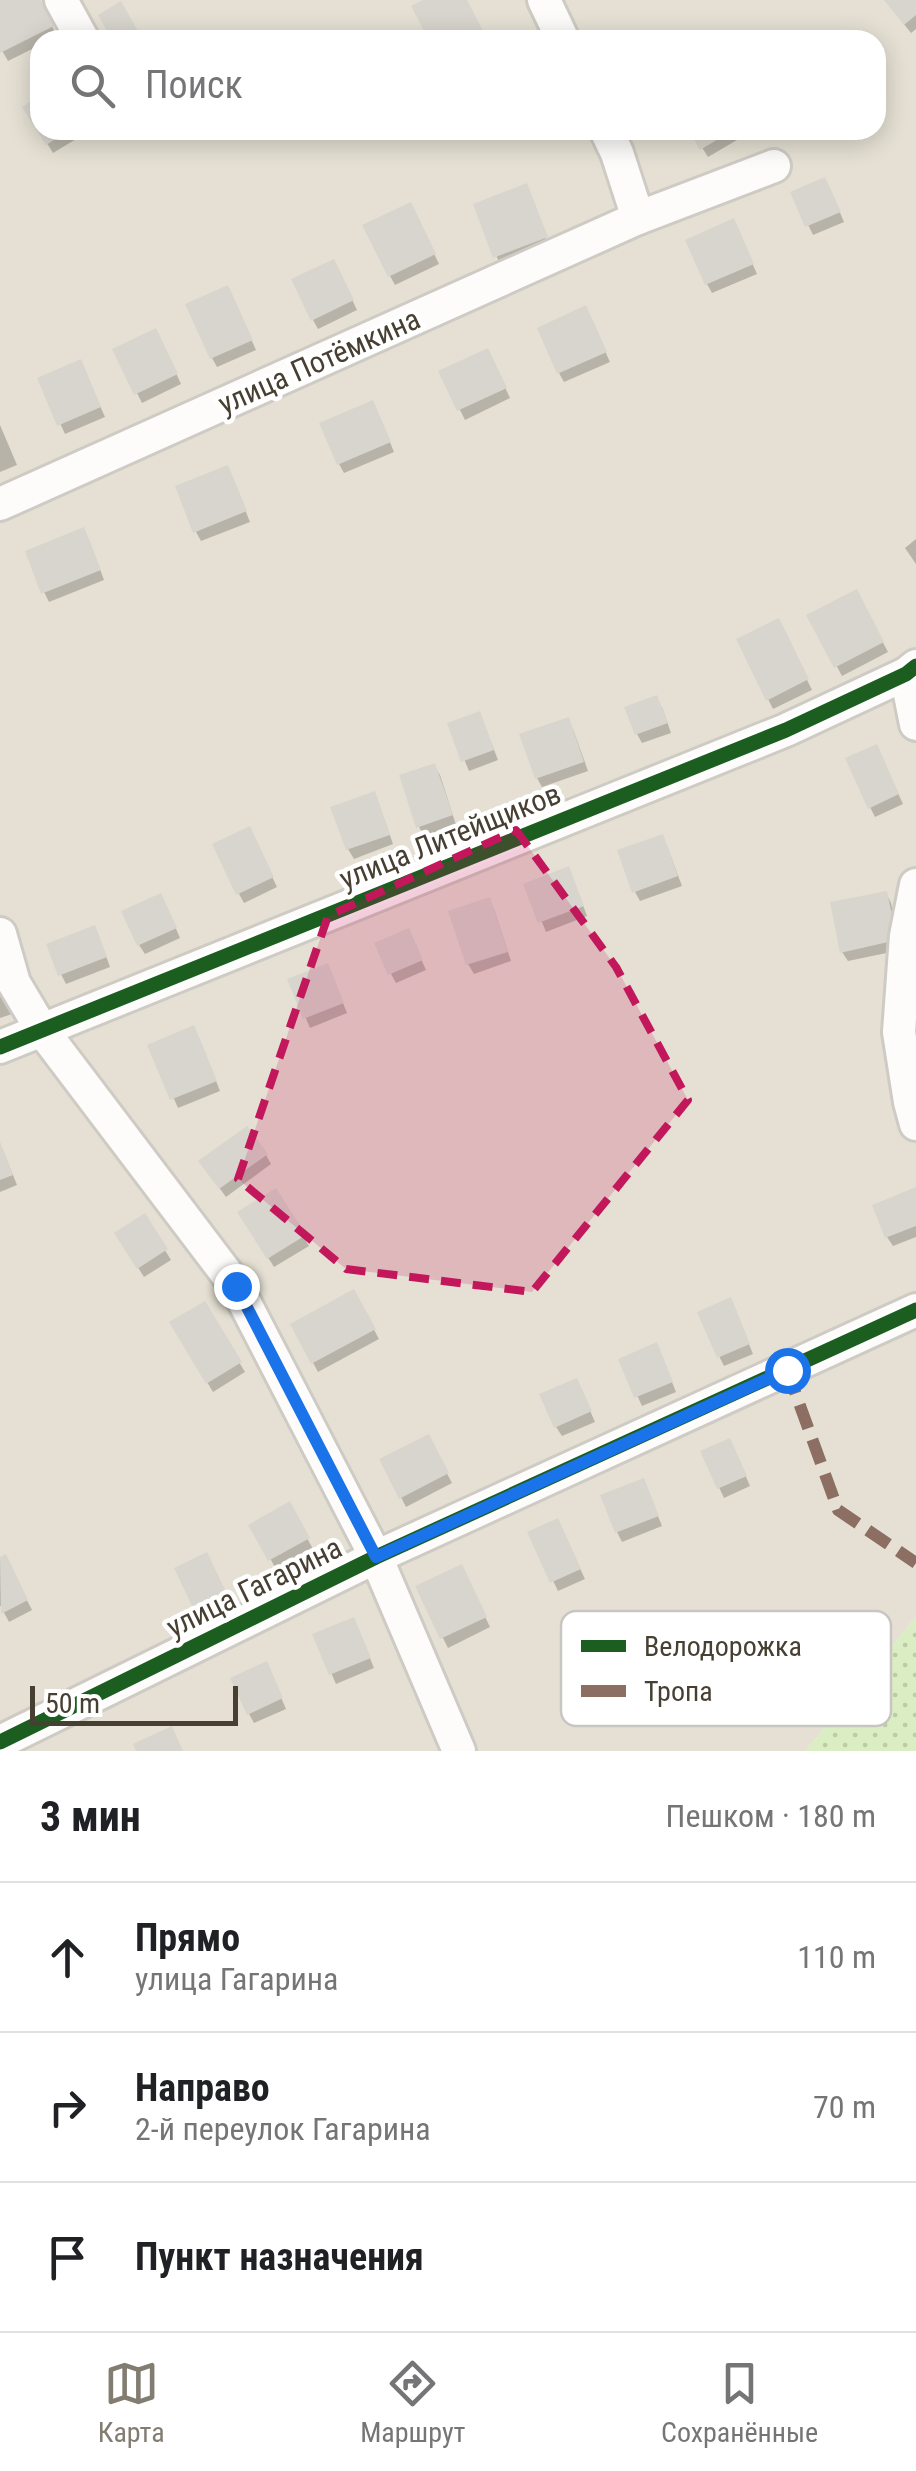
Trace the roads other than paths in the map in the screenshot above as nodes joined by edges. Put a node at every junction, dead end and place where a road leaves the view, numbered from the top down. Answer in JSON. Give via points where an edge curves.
{"nodes":[{"id":1,"x":61,"y":0,"type":"edge"},
{"id":2,"x":544,"y":0,"type":"edge"},
{"id":3,"x":78,"y":30,"type":"edge"},
{"id":4,"x":559,"y":30,"type":"edge"},
{"id":5,"x":611,"y":140,"type":"edge"},
{"id":6,"x":774,"y":166,"type":"dead end"},
{"id":7,"x":638,"y":218,"type":"junction"},
{"id":8,"x":0,"y":504,"type":"edge"},
{"id":9,"x":911,"y":670,"type":"edge"},
{"id":10,"x":916,"y":724,"type":"edge"},
{"id":11,"x":916,"y":885,"type":"edge"},
{"id":12,"x":0,"y":934,"type":"edge"},
{"id":13,"x":42,"y":1030,"type":"junction"},
{"id":14,"x":0,"y":1047,"type":"edge"},
{"id":15,"x":916,"y":1124,"type":"edge"},
{"id":16,"x":916,"y":1310,"type":"edge"},
{"id":17,"x":376,"y":1557,"type":"junction"},
{"id":18,"x":0,"y":1742,"type":"edge"},
{"id":19,"x":459,"y":1751,"type":"edge"}],
"edges":[{"from":1,"to":3,"type":"street"},
{"from":2,"to":4,"type":"street"},
{"from":5,"to":7,"type":"street"},
{"from":6,"to":7,"type":"street","name":"улица Потёмкина"},
{"from":7,"to":8,"type":"street","name":"улица Потёмкина"},
{"from":9,"to":10,"type":"street"},
{"from":9,"to":13,"type":"street","name":"улица Литейщиков","via":[[786,730]]},
{"from":11,"to":15,"type":"street","via":[[900,1032]]},
{"from":12,"to":13,"type":"street","via":[[14,983]]},
{"from":13,"to":14,"type":"street","name":"улица Литейщиков"},
{"from":13,"to":17,"type":"street","via":[[236,1286]]},
{"from":16,"to":17,"type":"street","name":"улица Гагарина"},
{"from":17,"to":18,"type":"street","name":"улица Гагарина"},
{"from":17,"to":19,"type":"street"}]}
